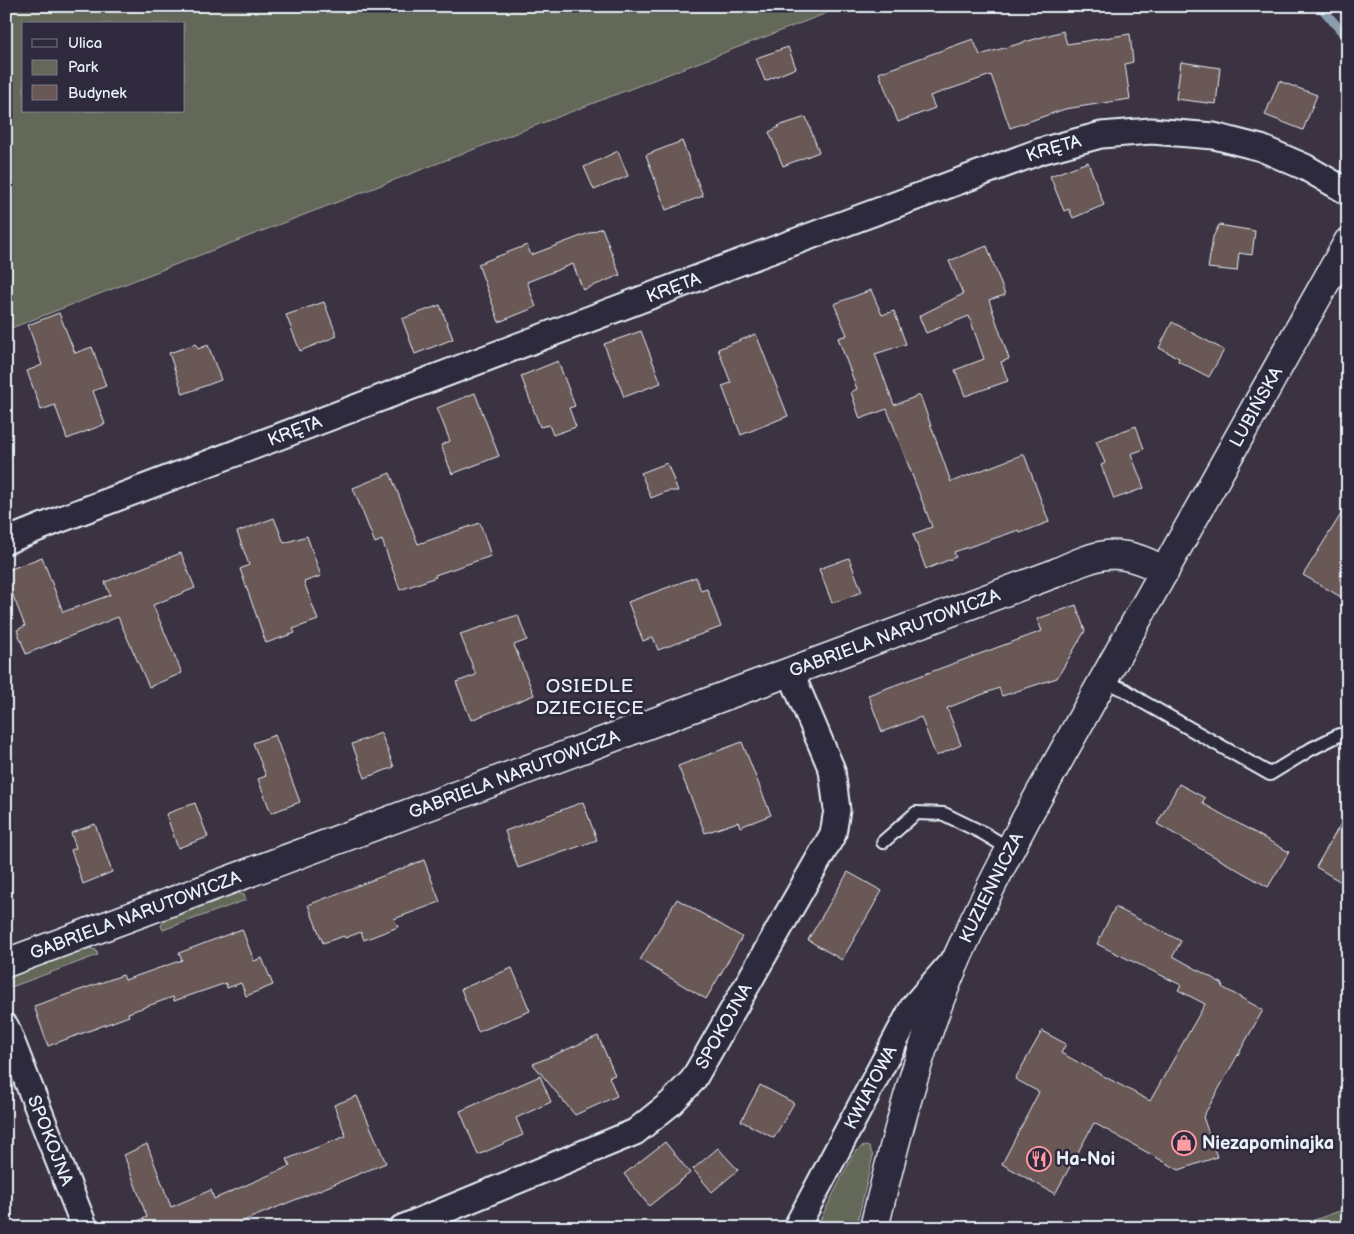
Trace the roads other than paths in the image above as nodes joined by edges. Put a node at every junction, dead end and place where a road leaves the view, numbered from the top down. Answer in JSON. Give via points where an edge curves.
{"nodes":[{"id":1,"x":1348,"y":192,"type":"edge"},
{"id":2,"x":1348,"y":242,"type":"edge"},
{"id":3,"x":6,"y":541,"type":"edge"},
{"id":4,"x":1165,"y":571,"type":"junction"},
{"id":5,"x":790,"y":672,"type":"junction"},
{"id":6,"x":1103,"y":681,"type":"junction"},
{"id":7,"x":1348,"y":736,"type":"edge"},
{"id":8,"x":883,"y":842,"type":"dead end"},
{"id":9,"x":1010,"y":849,"type":"junction"},
{"id":10,"x":958,"y":956,"type":"junction"},
{"id":11,"x":6,"y":963,"type":"edge"},
{"id":12,"x":6,"y":1027,"type":"edge"},
{"id":13,"x":85,"y":1228,"type":"edge"},
{"id":14,"x":402,"y":1228,"type":"edge"},
{"id":15,"x":796,"y":1228,"type":"edge"},
{"id":16,"x":874,"y":1228,"type":"edge"}],
"edges":[{"from":1,"to":3,"type":"street","name":"KRĘTA","via":[[1305,167],[1261,148],[1214,136],[1151,131],[1101,135],[1040,151],[760,254]]},
{"from":2,"to":4,"type":"main road","name":"LUBIŃSKA"},
{"from":4,"to":5,"type":"main road","name":"GABRIELA NARUTOWICZA","via":[[1120,554],[1086,559]]},
{"from":4,"to":6,"type":"main road","name":"KUZIENNICZA"},
{"from":5,"to":11,"type":"main road","name":"GABRIELA NARUTOWICZA"},
{"from":5,"to":14,"type":"street","name":"SPOKOJNA","via":[[832,770],[837,810],[833,834],[693,1080],[635,1132]]},
{"from":6,"to":7,"type":"lane","via":[[1125,690],[1270,774],[1339,735]]},
{"from":6,"to":9,"type":"main road","name":"KUZIENNICZA"},
{"from":8,"to":9,"type":"lane","via":[[916,813],[944,814]]},
{"from":9,"to":10,"type":"main road","name":"KUZIENNICZA"},
{"from":10,"to":15,"type":"street","name":"KWIATOWA","via":[[914,1007]]},
{"from":10,"to":16,"type":"main road","name":"KUZIENNICZA","via":[[928,1032]]},
{"from":12,"to":13,"type":"street","name":"SPOKOJNA"}]}
